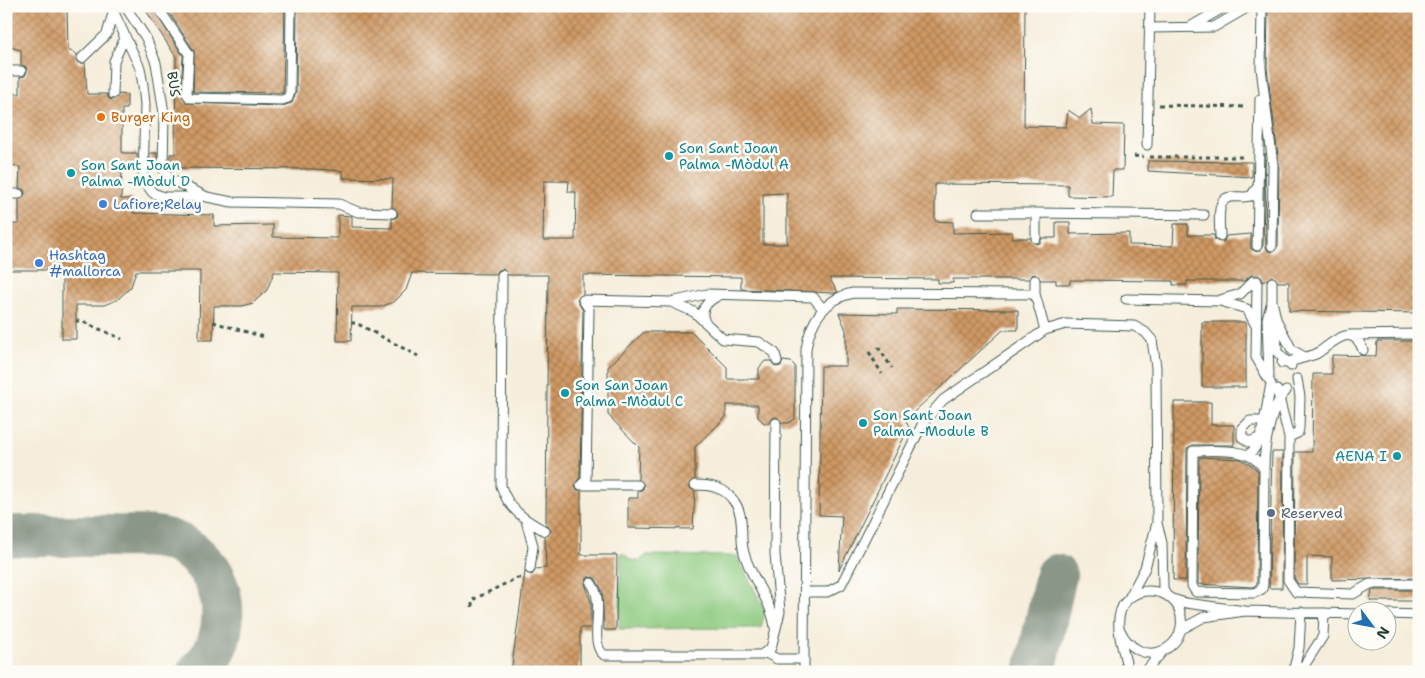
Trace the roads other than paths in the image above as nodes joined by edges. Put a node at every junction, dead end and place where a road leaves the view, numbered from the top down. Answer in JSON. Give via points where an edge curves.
{"nodes":[{"id":1,"x":125,"y":6,"type":"edge"},
{"id":2,"x":157,"y":6,"type":"edge"},
{"id":3,"x":291,"y":6,"type":"edge"},
{"id":4,"x":1150,"y":6,"type":"edge"},
{"id":5,"x":1226,"y":6,"type":"edge"},
{"id":6,"x":1250,"y":6,"type":"edge"},
{"id":7,"x":1262,"y":6,"type":"edge"},
{"id":8,"x":112,"y":9,"type":"edge"},
{"id":9,"x":1149,"y":28,"type":"junction"},
{"id":10,"x":1187,"y":28,"type":"junction"},
{"id":11,"x":124,"y":34,"type":"junction"},
{"id":12,"x":82,"y":58,"type":"dead end"},
{"id":13,"x":1261,"y":68,"type":"junction"},
{"id":14,"x":6,"y":71,"type":"edge"},
{"id":15,"x":20,"y":71,"type":"dead end"},
{"id":16,"x":113,"y":94,"type":"dead end"},
{"id":17,"x":1147,"y":145,"type":"dead end"},
{"id":18,"x":1258,"y":186,"type":"junction"},
{"id":19,"x":6,"y":194,"type":"edge"},
{"id":20,"x":19,"y":194,"type":"dead end"},
{"id":21,"x":207,"y":197,"type":"junction"},
{"id":22,"x":392,"y":213,"type":"dead end"},
{"id":23,"x":978,"y":213,"type":"dead end"},
{"id":24,"x":1036,"y":213,"type":"junction"},
{"id":25,"x":1204,"y":215,"type":"dead end"},
{"id":26,"x":1220,"y":236,"type":"dead end"},
{"id":27,"x":1036,"y":238,"type":"dead end"},
{"id":28,"x":1257,"y":246,"type":"dead end"},
{"id":29,"x":1272,"y":246,"type":"dead end"},
{"id":30,"x":502,"y":274,"type":"dead end"},
{"id":31,"x":1035,"y":280,"type":"dead end"},
{"id":32,"x":1272,"y":282,"type":"dead end"},
{"id":33,"x":721,"y":294,"type":"junction"},
{"id":34,"x":1035,"y":294,"type":"junction"},
{"id":35,"x":1126,"y":299,"type":"dead end"},
{"id":36,"x":1220,"y":300,"type":"junction"},
{"id":37,"x":1272,"y":301,"type":"junction"},
{"id":38,"x":671,"y":302,"type":"junction"},
{"id":39,"x":823,"y":309,"type":"junction"},
{"id":40,"x":1276,"y":318,"type":"junction"},
{"id":41,"x":705,"y":322,"type":"junction"},
{"id":42,"x":1256,"y":326,"type":"junction"},
{"id":43,"x":1045,"y":330,"type":"junction"},
{"id":44,"x":1419,"y":334,"type":"edge"},
{"id":45,"x":1346,"y":335,"type":"junction"},
{"id":46,"x":1363,"y":350,"type":"dead end"},
{"id":47,"x":1302,"y":356,"type":"junction"},
{"id":48,"x":777,"y":361,"type":"dead end"},
{"id":49,"x":1287,"y":364,"type":"junction"},
{"id":50,"x":1297,"y":379,"type":"junction"},
{"id":51,"x":1275,"y":387,"type":"junction"},
{"id":52,"x":1273,"y":416,"type":"junction"},
{"id":53,"x":1263,"y":422,"type":"junction"},
{"id":54,"x":776,"y":423,"type":"dead end"},
{"id":55,"x":1290,"y":437,"type":"junction"},
{"id":56,"x":1259,"y":438,"type":"junction"},
{"id":57,"x":1249,"y":454,"type":"junction"},
{"id":58,"x":1264,"y":469,"type":"junction"},
{"id":59,"x":638,"y":485,"type":"dead end"},
{"id":60,"x":695,"y":485,"type":"dead end"},
{"id":61,"x":526,"y":520,"type":"junction"},
{"id":62,"x":1157,"y":522,"type":"junction"},
{"id":63,"x":546,"y":531,"type":"dead end"},
{"id":64,"x":530,"y":569,"type":"dead end"},
{"id":65,"x":591,"y":583,"type":"dead end"},
{"id":66,"x":1419,"y":584,"type":"edge"},
{"id":67,"x":805,"y":592,"type":"junction"},
{"id":68,"x":1169,"y":597,"type":"junction"},
{"id":69,"x":1127,"y":601,"type":"junction"},
{"id":70,"x":1245,"y":611,"type":"junction"},
{"id":71,"x":1301,"y":612,"type":"junction"},
{"id":72,"x":1324,"y":613,"type":"junction"},
{"id":73,"x":1348,"y":614,"type":"edge"},
{"id":74,"x":1398,"y":614,"type":"edge"},
{"id":75,"x":1419,"y":615,"type":"edge"},
{"id":76,"x":1120,"y":630,"type":"junction"},
{"id":77,"x":1180,"y":630,"type":"junction"},
{"id":78,"x":776,"y":634,"type":"junction"},
{"id":79,"x":1164,"y":650,"type":"junction"},
{"id":80,"x":766,"y":653,"type":"junction"},
{"id":81,"x":804,"y":659,"type":"junction"},
{"id":82,"x":804,"y":672,"type":"edge"},
{"id":83,"x":1128,"y":672,"type":"edge"},
{"id":84,"x":1146,"y":672,"type":"edge"},
{"id":85,"x":1293,"y":672,"type":"edge"},
{"id":86,"x":1300,"y":672,"type":"edge"}],
"edges":[{"from":1,"to":21,"type":"lane","name":"BUS","via":[[146,38],[156,62],[164,114],[165,174],[176,184]]},
{"from":2,"to":3,"type":"lane","via":[[189,54],[187,94],[190,98],[282,100],[288,98],[290,92]]},
{"from":4,"to":9,"type":"lane"},
{"from":5,"to":10,"type":"lane"},
{"from":6,"to":10,"type":"lane","via":[[1214,27]]},
{"from":7,"to":13,"type":"lane"},
{"from":8,"to":11,"type":"lane"},
{"from":8,"to":12,"type":"lane","via":[[107,34]]},
{"from":9,"to":10,"type":"lane"},
{"from":9,"to":17,"type":"lane"},
{"from":11,"to":16,"type":"lane","via":[[114,61]]},
{"from":11,"to":21,"type":"lane","via":[[140,68],[143,84],[143,180],[153,194],[164,197]]},
{"from":13,"to":18,"type":"lane"},
{"from":13,"to":29,"type":"lane","via":[[1273,158]]},
{"from":14,"to":15,"type":"lane"},
{"from":18,"to":26,"type":"lane","via":[[1251,196],[1230,196],[1223,201]]},
{"from":18,"to":28,"type":"lane"},
{"from":19,"to":20,"type":"lane"},
{"from":21,"to":22,"type":"lane","via":[[232,202],[339,204],[358,212]]},
{"from":23,"to":24,"type":"lane"},
{"from":24,"to":25,"type":"lane"},
{"from":24,"to":27,"type":"lane"},
{"from":30,"to":61,"type":"lane","via":[[502,486],[510,506]]},
{"from":31,"to":34,"type":"lane"},
{"from":32,"to":37,"type":"lane"},
{"from":33,"to":38,"type":"lane"},
{"from":33,"to":39,"type":"lane","via":[[813,297]]},
{"from":33,"to":41,"type":"lane","via":[[707,302],[702,313]]},
{"from":34,"to":39,"type":"lane","via":[[852,293],[843,295]]},
{"from":34,"to":43,"type":"lane"},
{"from":35,"to":36,"type":"lane"},
{"from":36,"to":42,"type":"lane","via":[[1247,309]]},
{"from":36,"to":42,"type":"lane","via":[[1240,294],[1255,282]]},
{"from":37,"to":40,"type":"lane"},
{"from":37,"to":51,"type":"lane","via":[[1267,319]]},
{"from":38,"to":41,"type":"lane","via":[[690,309]]},
{"from":38,"to":59,"type":"lane","via":[[583,300],[588,309],[586,480],[581,486]]},
{"from":39,"to":67,"type":"lane","via":[[808,334],[806,349]]},
{"from":40,"to":47,"type":"lane","via":[[1289,345]]},
{"from":40,"to":49,"type":"lane","via":[[1277,352]]},
{"from":41,"to":48,"type":"lane","via":[[723,340],[762,344],[775,353]]},
{"from":42,"to":51,"type":"lane","via":[[1256,357]]},
{"from":43,"to":62,"type":"lane","via":[[1066,324],[1134,326],[1152,340],[1156,367]]},
{"from":43,"to":67,"type":"lane","via":[[933,410],[916,435],[842,585],[827,592]]},
{"from":44,"to":45,"type":"lane"},
{"from":45,"to":46,"type":"lane","via":[[1356,339]]},
{"from":45,"to":47,"type":"lane","via":[[1316,354]]},
{"from":47,"to":49,"type":"lane"},
{"from":49,"to":50,"type":"lane"},
{"from":49,"to":51,"type":"lane","via":[[1274,367]]},
{"from":50,"to":51,"type":"lane","via":[[1293,387]]},
{"from":50,"to":55,"type":"lane","via":[[1299,428],[1298,433]]},
{"from":51,"to":52,"type":"lane"},
{"from":51,"to":53,"type":"lane"},
{"from":51,"to":55,"type":"lane"},
{"from":52,"to":53,"type":"lane"},
{"from":52,"to":58,"type":"lane"},
{"from":53,"to":56,"type":"lane"},
{"from":53,"to":56,"type":"lane","via":[[1250,421],[1242,429],[1242,437],[1249,442]]},
{"from":54,"to":78,"type":"lane","via":[[775,554],[780,612]]},
{"from":55,"to":66,"type":"lane","via":[[1288,580],[1296,592],[1353,594],[1370,584]]},
{"from":56,"to":57,"type":"lane","via":[[1254,451]]},
{"from":57,"to":58,"type":"lane"},
{"from":57,"to":58,"type":"lane","via":[[1193,451],[1192,586],[1196,592],[1254,593],[1262,589]]},
{"from":60,"to":78,"type":"lane","via":[[709,485],[725,492],[738,507],[744,554],[773,614]]},
{"from":61,"to":63,"type":"lane"},
{"from":61,"to":64,"type":"lane","via":[[533,546]]},
{"from":62,"to":68,"type":"lane","via":[[1162,543],[1163,588]]},
{"from":62,"to":69,"type":"lane","via":[[1146,568]]},
{"from":65,"to":80,"type":"lane","via":[[598,598],[597,643],[604,655]]},
{"from":67,"to":81,"type":"lane"},
{"from":68,"to":69,"type":"lane","via":[[1159,591],[1142,591]]},
{"from":68,"to":70,"type":"lane","via":[[1186,604]]},
{"from":68,"to":77,"type":"lane","via":[[1180,613]]},
{"from":69,"to":76,"type":"lane","via":[[1121,609]]},
{"from":70,"to":71,"type":"lane"},
{"from":70,"to":77,"type":"lane","via":[[1204,617]]},
{"from":71,"to":72,"type":"lane"},
{"from":71,"to":85,"type":"lane","via":[[1299,648]]},
{"from":72,"to":73,"type":"lane"},
{"from":72,"to":86,"type":"lane","via":[[1322,636]]},
{"from":74,"to":75,"type":"lane"},
{"from":76,"to":79,"type":"lane","via":[[1130,646],[1137,650],[1146,653]]},
{"from":76,"to":83,"type":"lane"},
{"from":77,"to":79,"type":"lane"},
{"from":78,"to":80,"type":"lane"},
{"from":79,"to":84,"type":"lane"},
{"from":80,"to":81,"type":"lane","via":[[777,659]]},
{"from":81,"to":82,"type":"lane"}]}
